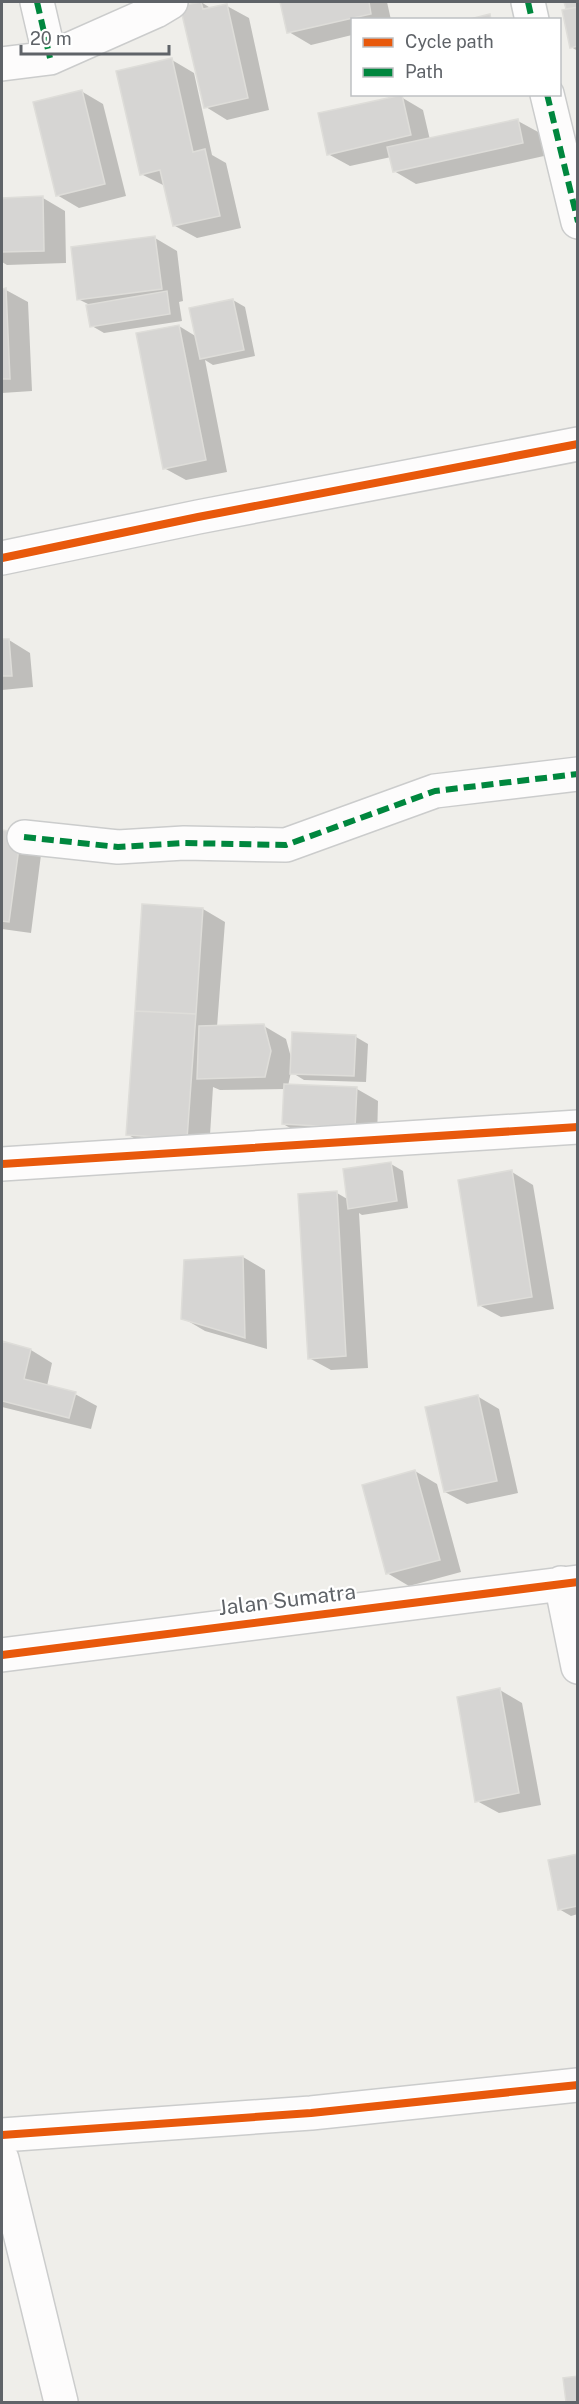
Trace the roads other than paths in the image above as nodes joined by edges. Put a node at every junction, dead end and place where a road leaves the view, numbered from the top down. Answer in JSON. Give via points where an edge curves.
{"nodes":[{"id":1,"x":37,"y":2,"type":"edge"},
{"id":2,"x":171,"y":2,"type":"edge"},
{"id":3,"x":528,"y":2,"type":"edge"},
{"id":4,"x":532,"y":18,"type":"edge"},
{"id":5,"x":50,"y":58,"type":"junction"},
{"id":6,"x":2,"y":64,"type":"edge"},
{"id":7,"x":547,"y":96,"type":"edge"},
{"id":8,"x":578,"y":222,"type":"edge"},
{"id":9,"x":578,"y":444,"type":"edge"},
{"id":10,"x":2,"y":558,"type":"edge"},
{"id":11,"x":578,"y":774,"type":"edge"},
{"id":12,"x":24,"y":837,"type":"dead end"},
{"id":13,"x":578,"y":1127,"type":"edge"},
{"id":14,"x":2,"y":1164,"type":"edge"},
{"id":15,"x":569,"y":1583,"type":"edge"},
{"id":16,"x":2,"y":1654,"type":"edge"},
{"id":17,"x":578,"y":1667,"type":"edge"},
{"id":18,"x":578,"y":2085,"type":"edge"},
{"id":19,"x":2,"y":2135,"type":"edge"},
{"id":20,"x":2,"y":2159,"type":"edge"},
{"id":21,"x":61,"y":2403,"type":"edge"}],
"edges":[{"from":1,"to":5,"type":"street"},
{"from":2,"to":5,"type":"street"},
{"from":3,"to":4,"type":"street"},
{"from":5,"to":6,"type":"street"},
{"from":7,"to":8,"type":"street"},
{"from":9,"to":10,"type":"street"},
{"from":11,"to":12,"type":"street","via":[[435,791],[286,845],[184,843],[118,847]]},
{"from":13,"to":14,"type":"street"},
{"from":15,"to":16,"type":"street","name":"Jalan Sumatra"},
{"from":15,"to":17,"type":"street"},
{"from":18,"to":19,"type":"street","via":[[311,2113]]},
{"from":20,"to":21,"type":"street"}]}
